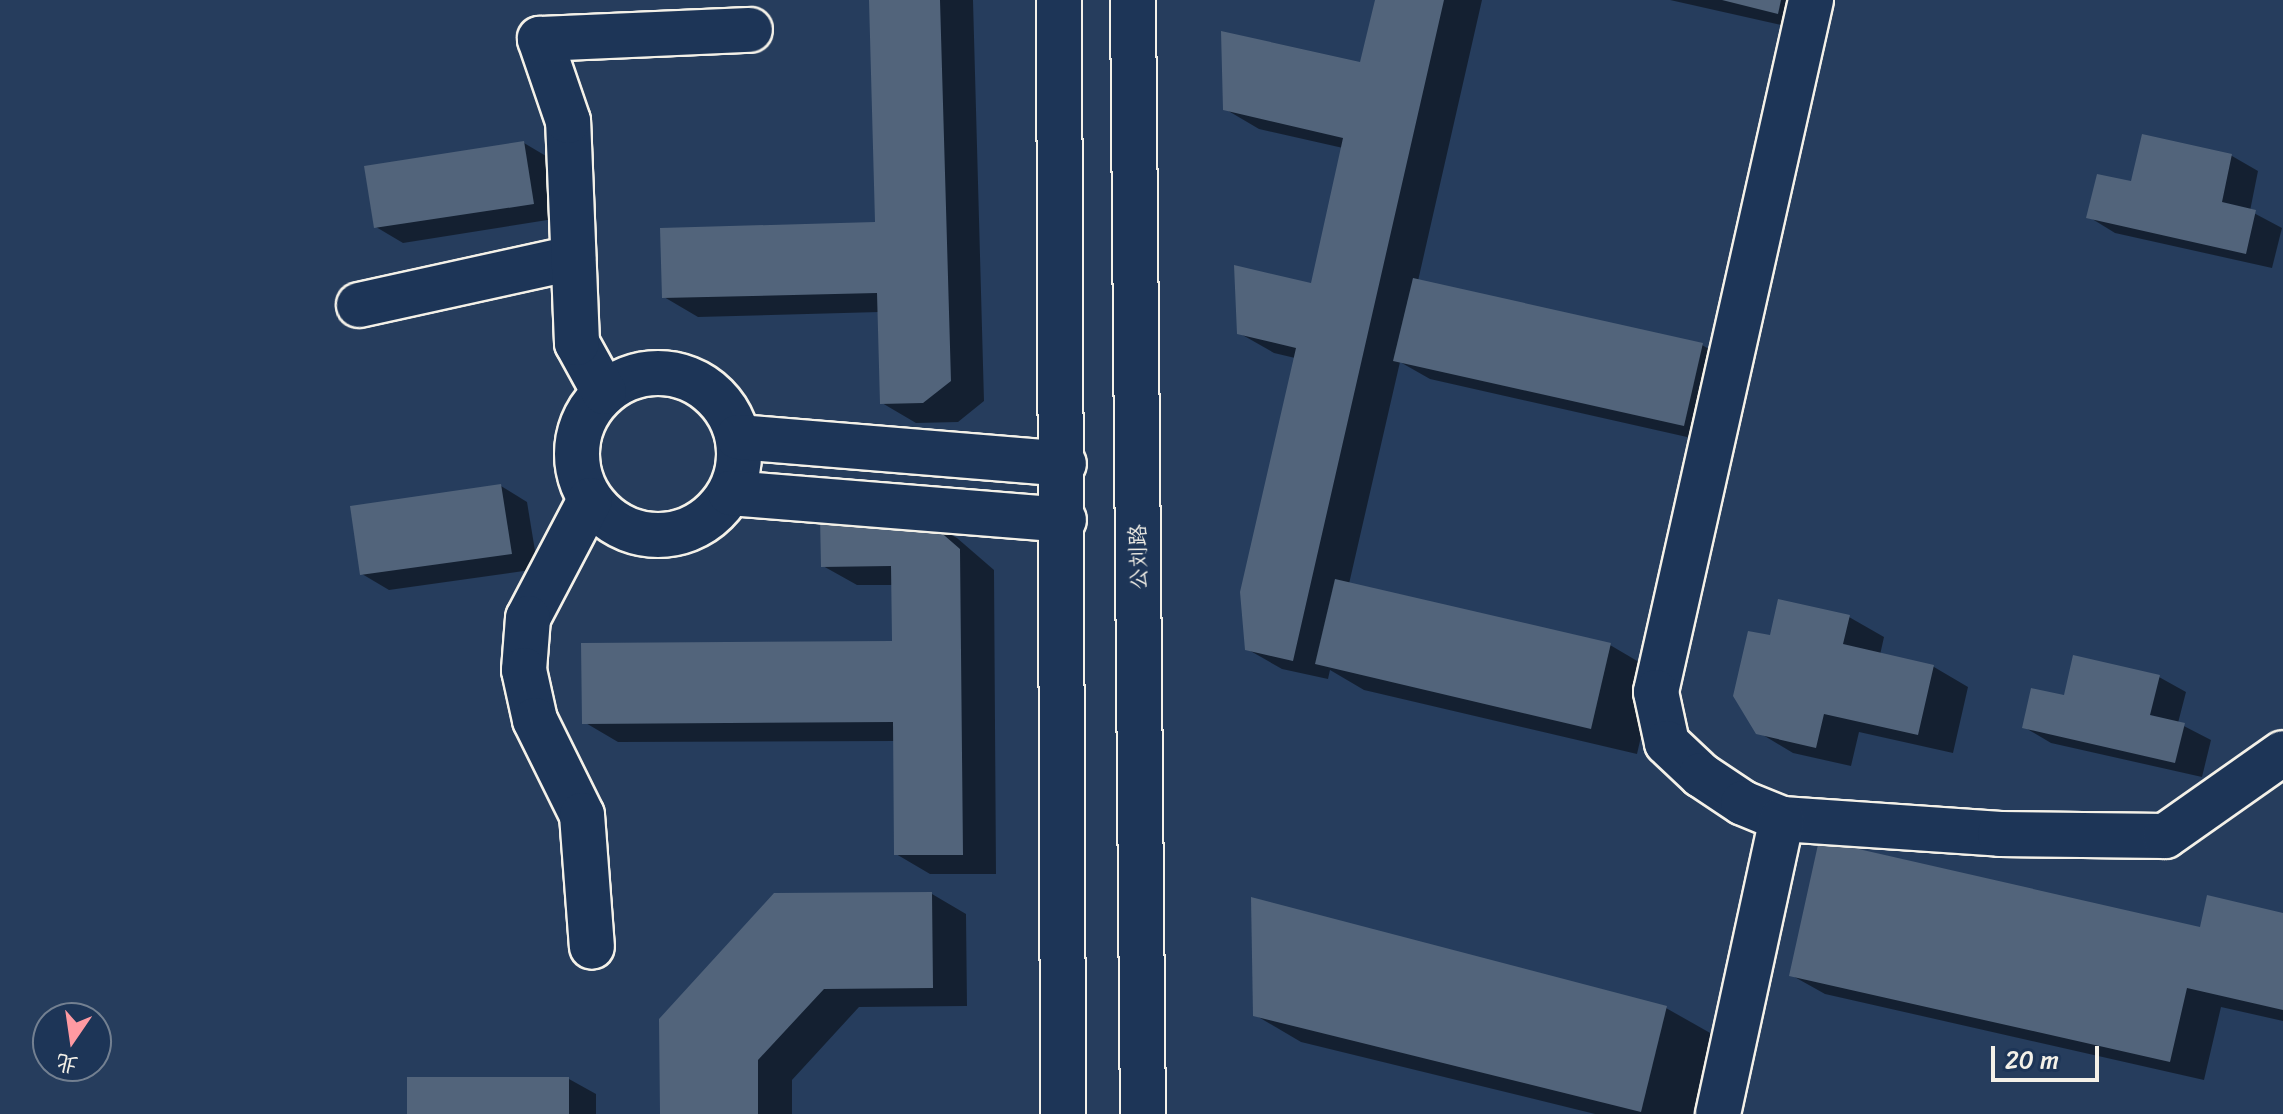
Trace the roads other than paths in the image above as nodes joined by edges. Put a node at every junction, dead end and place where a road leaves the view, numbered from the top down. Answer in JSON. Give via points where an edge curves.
{"nodes":[{"id":1,"x":1059,"y":0,"type":"edge"},
{"id":2,"x":1133,"y":0,"type":"edge"},
{"id":3,"x":1811,"y":0,"type":"edge"},
{"id":4,"x":750,"y":30,"type":"dead end"},
{"id":5,"x":573,"y":258,"type":"junction"},
{"id":6,"x":359,"y":305,"type":"dead end"},
{"id":7,"x":604,"y":392,"type":"junction"},
{"id":8,"x":738,"y":437,"type":"junction"},
{"id":9,"x":1064,"y":464,"type":"junction"},
{"id":10,"x":730,"y":493,"type":"junction"},
{"id":11,"x":590,"y":500,"type":"junction"},
{"id":12,"x":1064,"y":520,"type":"junction"},
{"id":13,"x":2283,"y":753,"type":"edge"},
{"id":14,"x":1782,"y":819,"type":"junction"},
{"id":15,"x":592,"y":947,"type":"dead end"},
{"id":16,"x":1063,"y":1114,"type":"edge"},
{"id":17,"x":1143,"y":1114,"type":"edge"},
{"id":18,"x":1718,"y":1114,"type":"edge"}],
"edges":[{"from":1,"to":9,"type":"street"},
{"from":2,"to":17,"type":"street","name":"公刘路"},
{"from":3,"to":14,"type":"street","via":[[1656,692],[1667,743],[1701,775],[1743,803]]},
{"from":4,"to":5,"type":"street","via":[[540,39],[568,121]]},
{"from":5,"to":6,"type":"street"},
{"from":5,"to":7,"type":"street","via":[[577,343]]},
{"from":7,"to":8,"type":"street","via":[[629,378],[656,373],[684,377],[709,390],[727,411]]},
{"from":7,"to":11,"type":"street","via":[[584,421],[576,454]]},
{"from":8,"to":9,"type":"street"},
{"from":8,"to":10,"type":"street","via":[[738,475]]},
{"from":9,"to":12,"type":"street"},
{"from":10,"to":11,"type":"street","via":[[713,515],[689,530],[662,536],[634,532],[609,520]]},
{"from":10,"to":12,"type":"street"},
{"from":11,"to":15,"type":"street","via":[[528,618],[524,670],[535,720],[582,815]]},
{"from":12,"to":16,"type":"street"},
{"from":13,"to":14,"type":"street","via":[[2165,836],[2000,834]]},
{"from":14,"to":18,"type":"street"}]}
